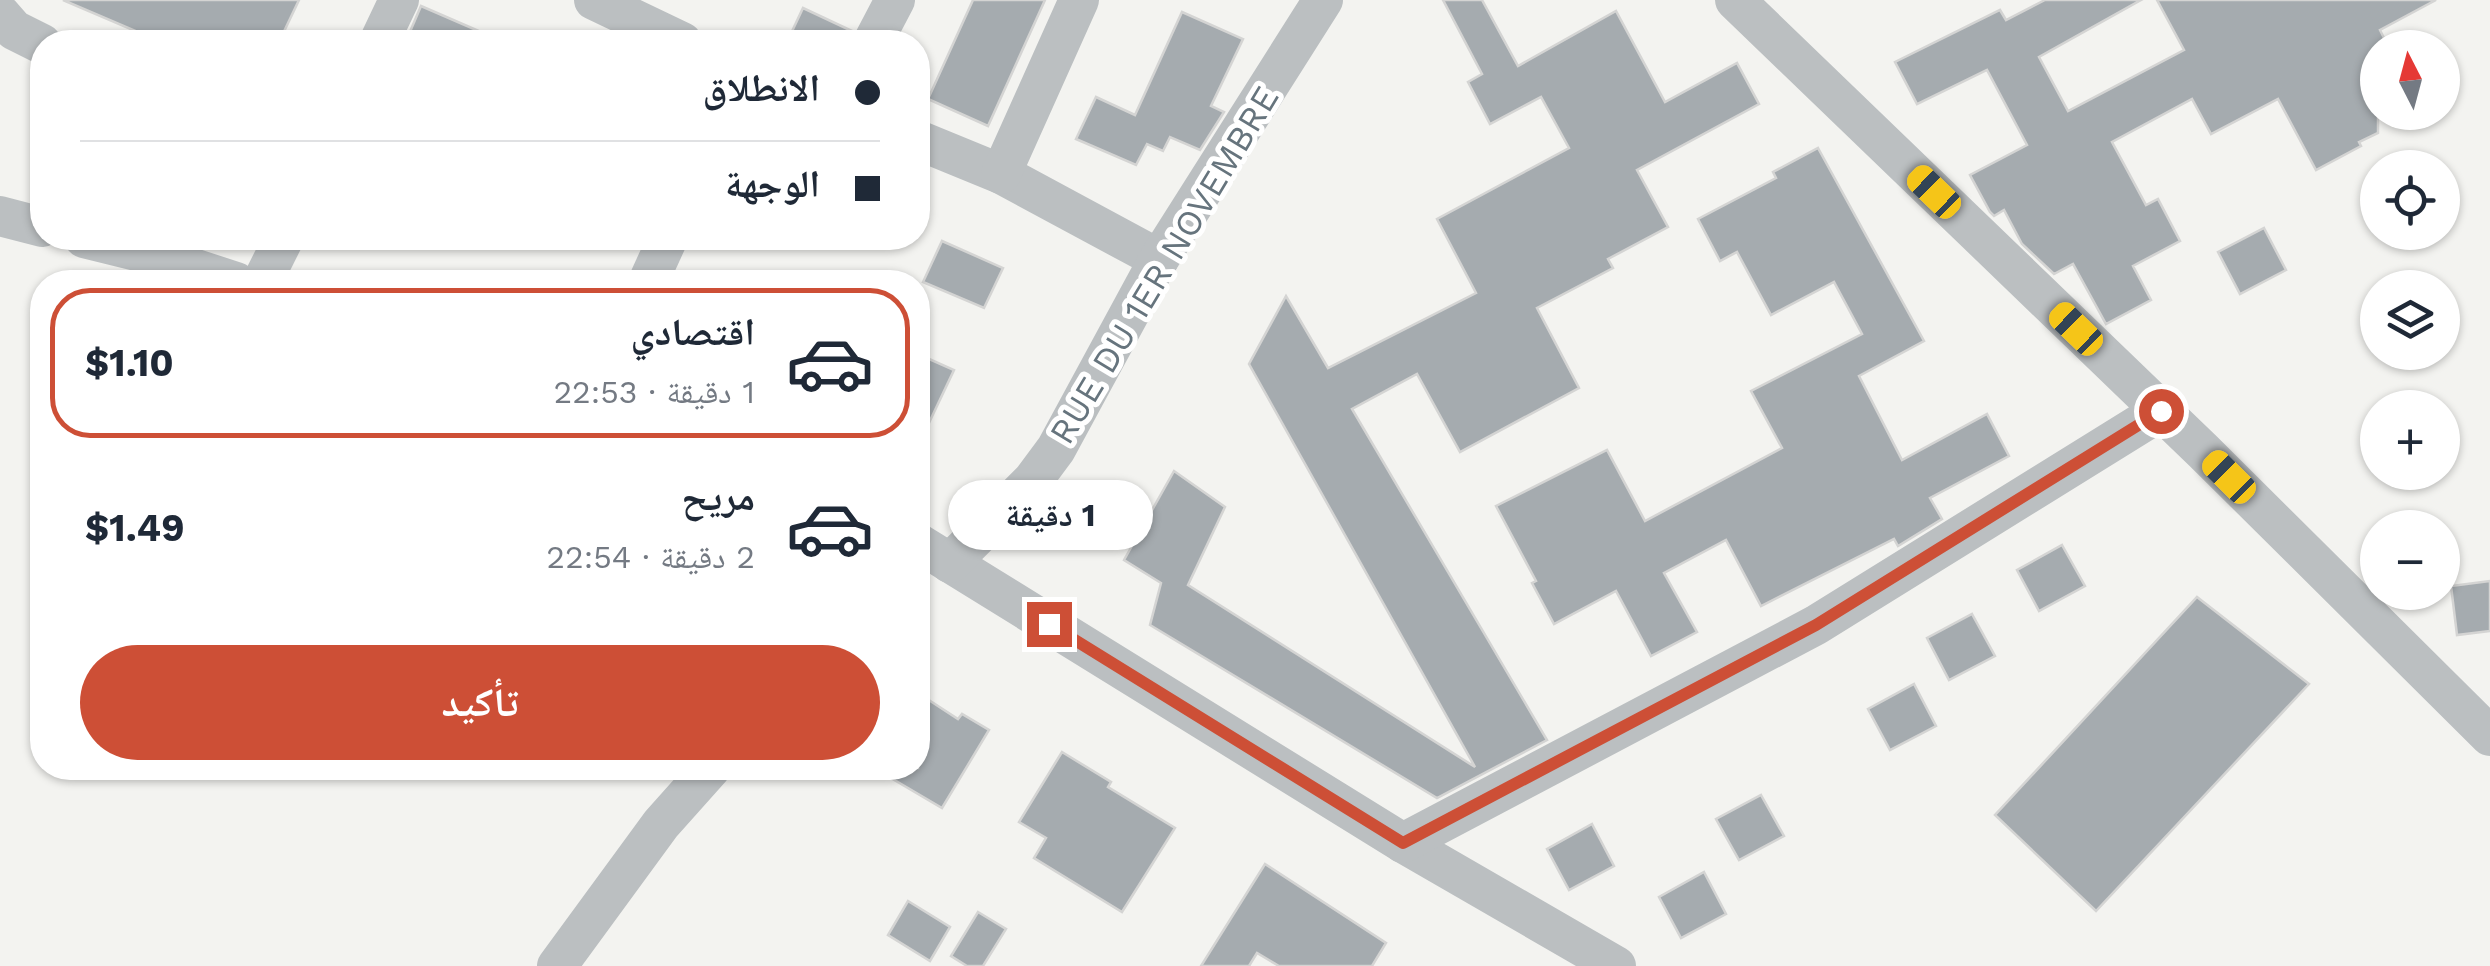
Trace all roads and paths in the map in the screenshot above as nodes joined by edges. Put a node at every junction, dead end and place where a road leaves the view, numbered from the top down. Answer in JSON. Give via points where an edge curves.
{"nodes":[{"id":1,"x":399,"y":0,"type":"edge"},
{"id":2,"x":594,"y":0,"type":"edge"},
{"id":3,"x":895,"y":0,"type":"edge"},
{"id":4,"x":1079,"y":0,"type":"edge"},
{"id":5,"x":1324,"y":0,"type":"edge"},
{"id":6,"x":1734,"y":0,"type":"edge"},
{"id":7,"x":0,"y":14,"type":"edge"},
{"id":8,"x":385,"y":30,"type":"edge"},
{"id":9,"x":657,"y":30,"type":"edge"},
{"id":10,"x":879,"y":30,"type":"edge"},
{"id":11,"x":30,"y":38,"type":"edge"},
{"id":12,"x":930,"y":145,"type":"edge"},
{"id":13,"x":1001,"y":174,"type":"junction"},
{"id":14,"x":0,"y":216,"type":"edge"},
{"id":15,"x":30,"y":224,"type":"edge"},
{"id":16,"x":131,"y":250,"type":"edge"},
{"id":17,"x":1159,"y":259,"type":"junction"},
{"id":18,"x":198,"y":270,"type":"edge"},
{"id":19,"x":2161,"y":411,"type":"junction"},
{"id":20,"x":934,"y":553,"type":"edge"},
{"id":21,"x":2490,"y":736,"type":"edge"},
{"id":22,"x":700,"y":780,"type":"edge"},
{"id":23,"x":1403,"y":843,"type":"junction"},
{"id":24,"x":557,"y":966,"type":"edge"},
{"id":25,"x":1616,"y":966,"type":"edge"}],
"edges":[{"from":1,"to":8,"type":"street"},
{"from":2,"to":9,"type":"street"},
{"from":3,"to":10,"type":"street"},
{"from":4,"to":13,"type":"street"},
{"from":5,"to":17,"type":"street","name":"RUE DU 1ER NOVEMBRE"},
{"from":6,"to":19,"type":"street"},
{"from":7,"to":11,"type":"street"},
{"from":12,"to":13,"type":"street"},
{"from":13,"to":17,"type":"street"},
{"from":14,"to":15,"type":"street"},
{"from":16,"to":18,"type":"street"},
{"from":17,"to":20,"type":"street","name":"RUE DU 1ER NOVEMBRE","via":[[1033,480]]},
{"from":19,"to":21,"type":"street"},
{"from":19,"to":23,"type":"street","via":[[1816,625]]},
{"from":20,"to":23,"type":"street"},
{"from":22,"to":24,"type":"street"},
{"from":23,"to":25,"type":"street"}]}
